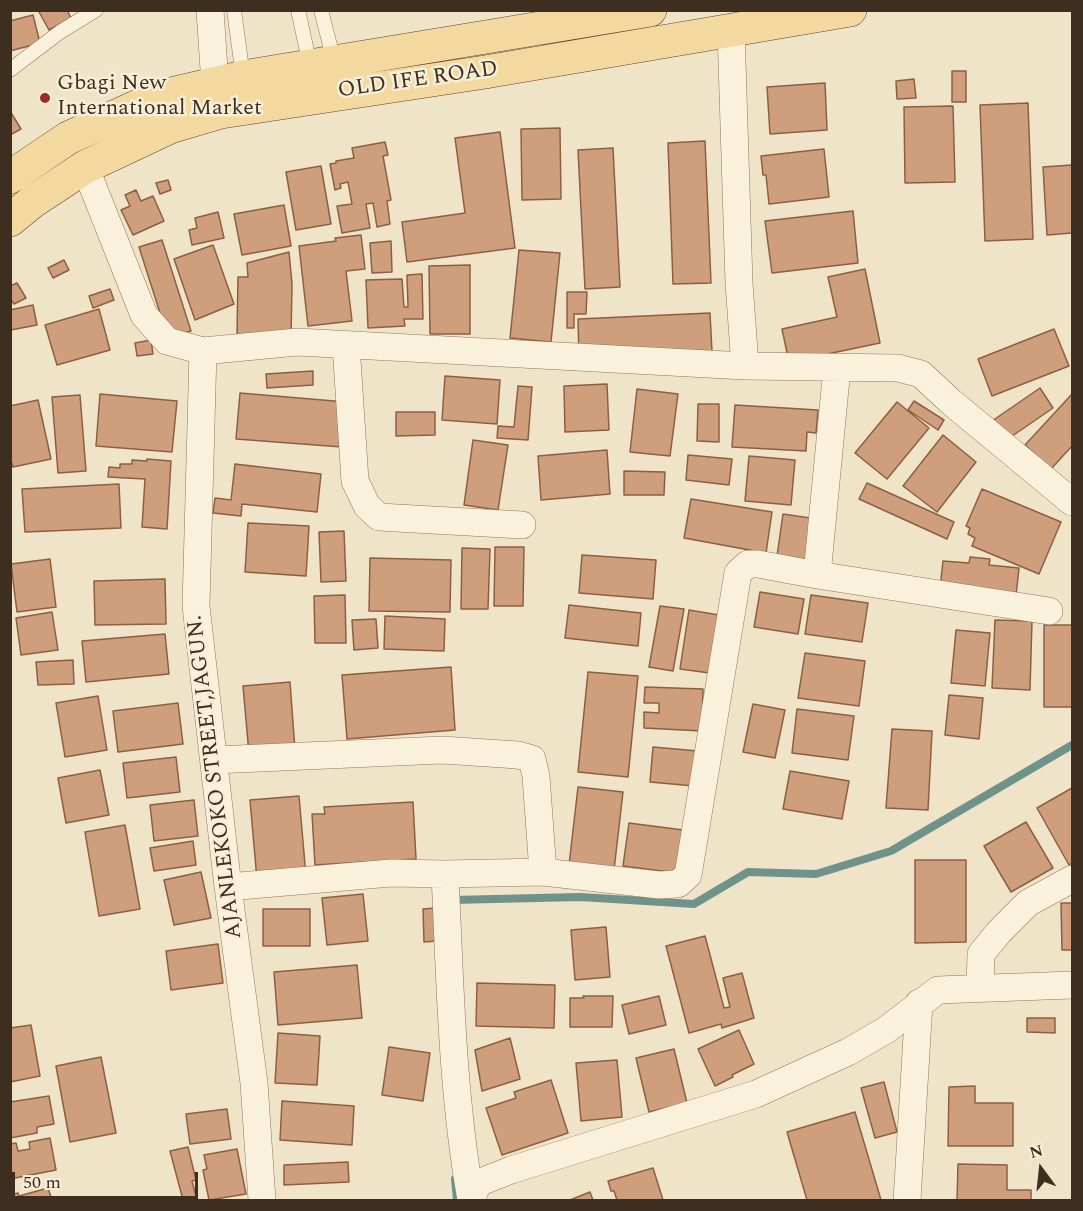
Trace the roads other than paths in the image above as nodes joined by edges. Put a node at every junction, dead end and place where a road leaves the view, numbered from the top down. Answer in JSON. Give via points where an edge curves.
{"nodes":[{"id":1,"x":96,"y":10,"type":"edge"},
{"id":2,"x":210,"y":10,"type":"edge"},
{"id":3,"x":234,"y":10,"type":"edge"},
{"id":4,"x":298,"y":10,"type":"edge"},
{"id":5,"x":321,"y":10,"type":"edge"},
{"id":6,"x":650,"y":10,"type":"edge"},
{"id":7,"x":850,"y":10,"type":"edge"},
{"id":8,"x":731,"y":30,"type":"junction"},
{"id":9,"x":322,"y":63,"type":"junction"},
{"id":10,"x":10,"y":70,"type":"edge"},
{"id":11,"x":229,"y":80,"type":"junction"},
{"id":12,"x":84,"y":167,"type":"junction"},
{"id":13,"x":10,"y":177,"type":"edge"},
{"id":14,"x":10,"y":220,"type":"edge"},
{"id":15,"x":346,"y":345,"type":"junction"},
{"id":16,"x":203,"y":351,"type":"junction"},
{"id":17,"x":746,"y":366,"type":"junction"},
{"id":18,"x":837,"y":368,"type":"junction"},
{"id":19,"x":1072,"y":502,"type":"edge"},
{"id":20,"x":522,"y":525,"type":"dead end"},
{"id":21,"x":817,"y":575,"type":"junction"},
{"id":22,"x":1049,"y":611,"type":"dead end"},
{"id":23,"x":214,"y":760,"type":"junction"},
{"id":24,"x":543,"y":872,"type":"junction"},
{"id":25,"x":445,"y":874,"type":"junction"},
{"id":26,"x":1072,"y":879,"type":"edge"},
{"id":27,"x":228,"y":887,"type":"junction"},
{"id":28,"x":1072,"y":984,"type":"edge"},
{"id":29,"x":980,"y":988,"type":"junction"},
{"id":30,"x":920,"y":1003,"type":"junction"},
{"id":31,"x":262,"y":1200,"type":"edge"},
{"id":32,"x":471,"y":1200,"type":"edge"},
{"id":33,"x":907,"y":1200,"type":"edge"}],
"edges":[{"from":1,"to":10,"type":"lane"},
{"from":2,"to":11,"type":"street"},
{"from":3,"to":11,"type":"lane"},
{"from":4,"to":9,"type":"lane"},
{"from":5,"to":9,"type":"lane"},
{"from":6,"to":9,"type":"main road","name":"OLD IFE ROAD"},
{"from":7,"to":8,"type":"main road","name":"OLD IFE ROAD"},
{"from":8,"to":12,"type":"main road","name":"OLD IFE ROAD","via":[[221,112],[170,127]]},
{"from":8,"to":17,"type":"street","via":[[739,283]]},
{"from":9,"to":11,"type":"main road","name":"OLD IFE ROAD"},
{"from":11,"to":13,"type":"main road","name":"OLD IFE ROAD","via":[[158,97],[120,113],[68,138]]},
{"from":12,"to":14,"type":"main road","name":"OLD IFE ROAD"},
{"from":12,"to":16,"type":"street","via":[[144,315],[167,341]]},
{"from":15,"to":16,"type":"street","via":[[297,342]]},
{"from":15,"to":17,"type":"street"},
{"from":15,"to":20,"type":"street","via":[[355,481],[367,506],[379,518]]},
{"from":16,"to":23,"type":"street","name":"AJANLEKOKO STREET,JAGUN.","via":[[196,606]]},
{"from":17,"to":18,"type":"street"},
{"from":18,"to":19,"type":"street","via":[[898,368],[921,374]]},
{"from":18,"to":21,"type":"street"},
{"from":21,"to":22,"type":"street"},
{"from":21,"to":24,"type":"street","via":[[758,564],[748,564],[738,573],[688,875],[678,884],[659,885]]},
{"from":23,"to":24,"type":"street","via":[[442,750],[532,759]]},
{"from":23,"to":27,"type":"street","name":"AJANLEKOKO STREET,JAGUN."},
{"from":24,"to":25,"type":"street"},
{"from":25,"to":27,"type":"street","via":[[391,873]]},
{"from":25,"to":32,"type":"street","via":[[455,1067]]},
{"from":26,"to":29,"type":"street","via":[[1028,903],[999,932],[981,954]]},
{"from":27,"to":31,"type":"street","name":"AJANLEKOKO STREET,JAGUN.","via":[[254,1083]]},
{"from":28,"to":29,"type":"street"},
{"from":29,"to":30,"type":"street","via":[[938,990]]},
{"from":30,"to":32,"type":"street","via":[[886,1030],[848,1052],[756,1094],[511,1170],[478,1183]]},
{"from":30,"to":33,"type":"street"}]}
